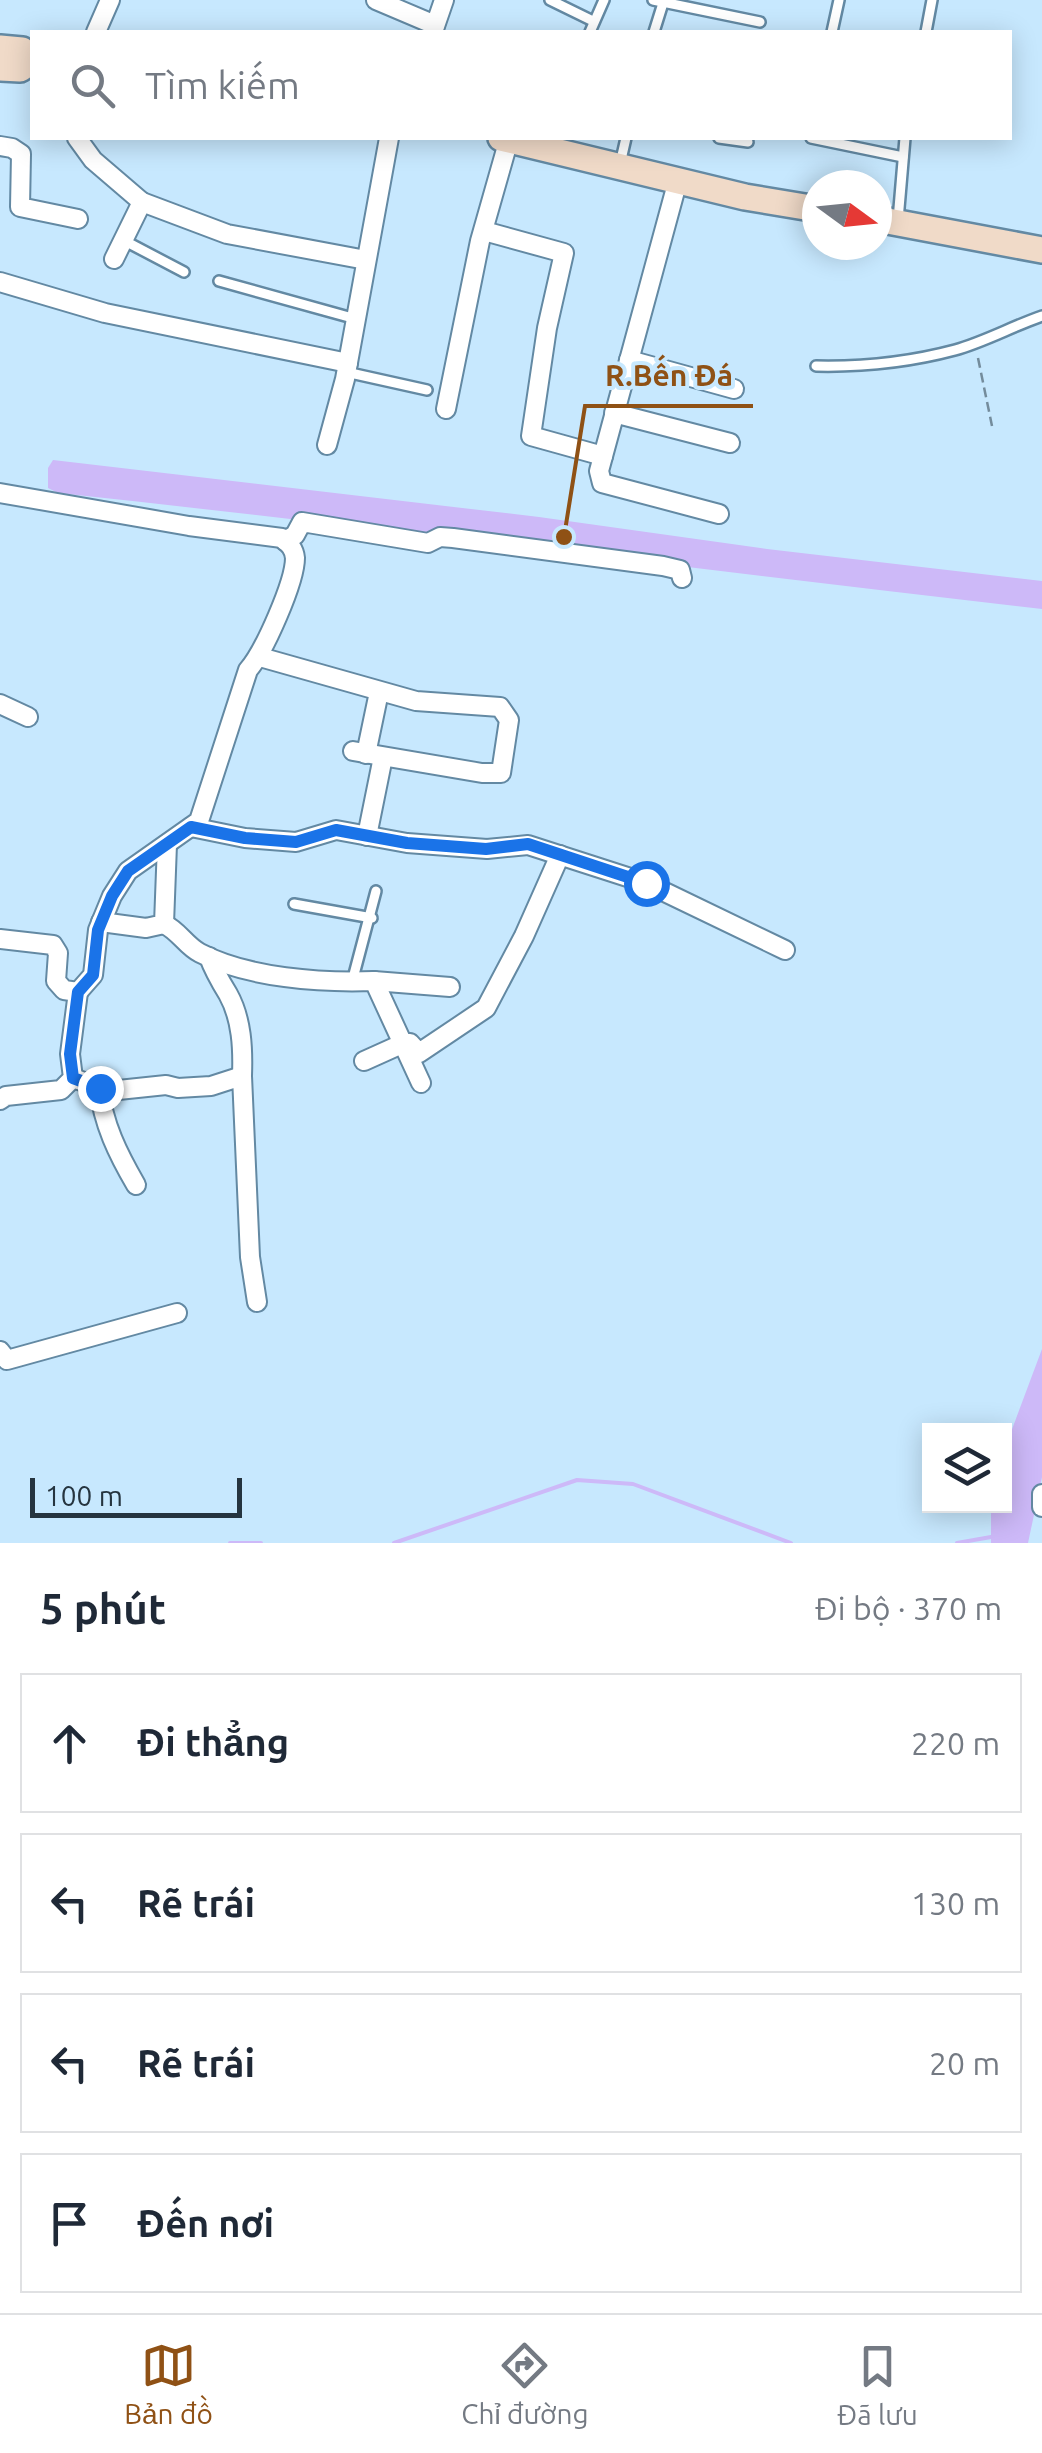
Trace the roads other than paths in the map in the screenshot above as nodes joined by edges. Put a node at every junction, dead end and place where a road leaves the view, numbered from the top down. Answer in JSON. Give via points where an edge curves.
{"nodes":[{"id":1,"x":110,"y":0,"type":"edge"},
{"id":2,"x":376,"y":0,"type":"edge"},
{"id":3,"x":444,"y":0,"type":"edge"},
{"id":4,"x":550,"y":0,"type":"edge"},
{"id":5,"x":604,"y":0,"type":"edge"},
{"id":6,"x":839,"y":0,"type":"edge"},
{"id":7,"x":932,"y":0,"type":"edge"},
{"id":8,"x":660,"y":1,"type":"edge"},
{"id":9,"x":593,"y":21,"type":"junction"},
{"id":10,"x":760,"y":22,"type":"dead end"},
{"id":11,"x":434,"y":29,"type":"edge"},
{"id":12,"x":97,"y":30,"type":"edge"},
{"id":13,"x":591,"y":30,"type":"edge"},
{"id":14,"x":654,"y":30,"type":"edge"},
{"id":15,"x":832,"y":30,"type":"edge"},
{"id":16,"x":926,"y":30,"type":"edge"},
{"id":17,"x":0,"y":48,"type":"edge"},
{"id":18,"x":30,"y":60,"type":"edge"},
{"id":19,"x":30,"y":62,"type":"edge"},
{"id":20,"x":0,"y":68,"type":"edge"},
{"id":21,"x":78,"y":140,"type":"edge"},
{"id":22,"x":390,"y":140,"type":"edge"},
{"id":23,"x":505,"y":140,"type":"edge"},
{"id":24,"x":513,"y":140,"type":"edge"},
{"id":25,"x":626,"y":140,"type":"edge"},
{"id":26,"x":734,"y":140,"type":"edge"},
{"id":27,"x":821,"y":140,"type":"edge"},
{"id":28,"x":905,"y":140,"type":"edge"},
{"id":29,"x":748,"y":142,"type":"dead end"},
{"id":30,"x":0,"y":146,"type":"edge"},
{"id":31,"x":903,"y":157,"type":"junction"},
{"id":32,"x":619,"y":166,"type":"junction"},
{"id":33,"x":678,"y":180,"type":"junction"},
{"id":34,"x":892,"y":201,"type":"edge"},
{"id":35,"x":142,"y":202,"type":"junction"},
{"id":36,"x":802,"y":206,"type":"edge"},
{"id":37,"x":78,"y":218,"type":"dead end"},
{"id":38,"x":892,"y":222,"type":"edge"},
{"id":39,"x":484,"y":231,"type":"junction"},
{"id":40,"x":123,"y":240,"type":"junction"},
{"id":41,"x":1042,"y":250,"type":"edge"},
{"id":42,"x":114,"y":259,"type":"dead end"},
{"id":43,"x":366,"y":260,"type":"junction"},
{"id":44,"x":184,"y":272,"type":"dead end"},
{"id":45,"x":219,"y":281,"type":"dead end"},
{"id":46,"x":0,"y":282,"type":"edge"},
{"id":47,"x":1042,"y":316,"type":"edge"},
{"id":48,"x":356,"y":319,"type":"junction"},
{"id":49,"x":629,"y":360,"type":"junction"},
{"id":50,"x":816,"y":366,"type":"dead end"},
{"id":51,"x":347,"y":368,"type":"junction"},
{"id":52,"x":734,"y":389,"type":"dead end"},
{"id":53,"x":427,"y":390,"type":"dead end"},
{"id":54,"x":446,"y":409,"type":"dead end"},
{"id":55,"x":614,"y":414,"type":"junction"},
{"id":56,"x":730,"y":443,"type":"dead end"},
{"id":57,"x":327,"y":445,"type":"dead end"},
{"id":58,"x":603,"y":456,"type":"junction"},
{"id":59,"x":0,"y":492,"type":"edge"},
{"id":60,"x":719,"y":514,"type":"dead end"},
{"id":61,"x":285,"y":541,"type":"junction"},
{"id":62,"x":682,"y":578,"type":"dead end"},
{"id":63,"x":260,"y":657,"type":"junction"},
{"id":64,"x":379,"y":692,"type":"junction"},
{"id":65,"x":0,"y":704,"type":"edge"},
{"id":66,"x":28,"y":717,"type":"dead end"},
{"id":67,"x":367,"y":754,"type":"junction"},
{"id":68,"x":191,"y":827,"type":"junction"},
{"id":69,"x":368,"y":836,"type":"junction"},
{"id":70,"x":167,"y":844,"type":"junction"},
{"id":71,"x":560,"y":854,"type":"junction"},
{"id":72,"x":376,"y":891,"type":"dead end"},
{"id":73,"x":294,"y":904,"type":"dead end"},
{"id":74,"x":372,"y":918,"type":"junction"},
{"id":75,"x":101,"y":922,"type":"junction"},
{"id":76,"x":164,"y":924,"type":"junction"},
{"id":77,"x":0,"y":939,"type":"edge"},
{"id":78,"x":784,"y":950,"type":"dead end"},
{"id":79,"x":210,"y":956,"type":"junction"},
{"id":80,"x":374,"y":981,"type":"junction"},
{"id":81,"x":352,"y":982,"type":"junction"},
{"id":82,"x":450,"y":987,"type":"dead end"},
{"id":83,"x":78,"y":992,"type":"junction"},
{"id":84,"x":404,"y":1042,"type":"junction"},
{"id":85,"x":364,"y":1061,"type":"dead end"},
{"id":86,"x":242,"y":1076,"type":"junction"},
{"id":87,"x":73,"y":1078,"type":"junction"},
{"id":88,"x":422,"y":1084,"type":"dead end"},
{"id":89,"x":100,"y":1088,"type":"junction"},
{"id":90,"x":0,"y":1100,"type":"edge"},
{"id":91,"x":136,"y":1186,"type":"dead end"},
{"id":92,"x":257,"y":1302,"type":"dead end"},
{"id":93,"x":177,"y":1313,"type":"dead end"},
{"id":94,"x":0,"y":1352,"type":"edge"},
{"id":95,"x":1042,"y":1494,"type":"edge"},
{"id":96,"x":1042,"y":1506,"type":"edge"}],
"edges":[{"from":1,"to":12,"type":"street"},
{"from":2,"to":11,"type":"street"},
{"from":3,"to":11,"type":"street"},
{"from":4,"to":9,"type":"lane"},
{"from":5,"to":9,"type":"lane"},
{"from":6,"to":15,"type":"lane"},
{"from":7,"to":16,"type":"lane"},
{"from":8,"to":10,"type":"lane"},
{"from":8,"to":14,"type":"lane"},
{"from":9,"to":13,"type":"lane"},
{"from":17,"to":18,"type":"main road","via":[[22,50]]},
{"from":19,"to":20,"type":"main road","via":[[20,70]]},
{"from":21,"to":35,"type":"street"},
{"from":22,"to":43,"type":"street"},
{"from":23,"to":39,"type":"street"},
{"from":24,"to":32,"type":"main road"},
{"from":25,"to":32,"type":"lane"},
{"from":26,"to":29,"type":"lane"},
{"from":27,"to":31,"type":"lane"},
{"from":28,"to":31,"type":"lane"},
{"from":30,"to":37,"type":"street","via":[[21,154],[20,207]]},
{"from":31,"to":34,"type":"lane"},
{"from":32,"to":33,"type":"main road"},
{"from":33,"to":36,"type":"main road"},
{"from":33,"to":49,"type":"street"},
{"from":35,"to":40,"type":"street"},
{"from":35,"to":43,"type":"street","via":[[227,234]]},
{"from":38,"to":41,"type":"main road"},
{"from":39,"to":54,"type":"street"},
{"from":39,"to":58,"type":"street","via":[[564,253],[531,436]]},
{"from":40,"to":42,"type":"street"},
{"from":40,"to":44,"type":"lane"},
{"from":43,"to":48,"type":"street"},
{"from":45,"to":48,"type":"lane"},
{"from":46,"to":51,"type":"street"},
{"from":47,"to":50,"type":"lane","via":[[958,349]]},
{"from":48,"to":51,"type":"street"},
{"from":49,"to":52,"type":"street"},
{"from":49,"to":55,"type":"street"},
{"from":51,"to":53,"type":"lane"},
{"from":51,"to":57,"type":"street"},
{"from":55,"to":56,"type":"street"},
{"from":55,"to":58,"type":"street"},
{"from":58,"to":60,"type":"street","via":[[602,483]]},
{"from":59,"to":61,"type":"street"},
{"from":61,"to":62,"type":"street","via":[[302,522],[428,543],[453,538],[663,566],[680,570]]},
{"from":61,"to":63,"type":"street","via":[[295,560]]},
{"from":63,"to":64,"type":"street"},
{"from":63,"to":68,"type":"street","via":[[248,670]]},
{"from":64,"to":67,"type":"street"},
{"from":64,"to":67,"type":"street","via":[[500,707],[508,720],[502,773]]},
{"from":65,"to":66,"type":"street"},
{"from":67,"to":69,"type":"street"},
{"from":68,"to":69,"type":"street","via":[[296,842],[336,830]]},
{"from":68,"to":70,"type":"street"},
{"from":69,"to":71,"type":"street","via":[[486,849],[528,844]]},
{"from":70,"to":75,"type":"street","via":[[128,871]]},
{"from":70,"to":76,"type":"street"},
{"from":71,"to":78,"type":"street","via":[[646,883]]},
{"from":71,"to":84,"type":"street","via":[[486,1008],[419,1053]]},
{"from":72,"to":74,"type":"lane"},
{"from":73,"to":74,"type":"lane"},
{"from":74,"to":81,"type":"lane"},
{"from":75,"to":76,"type":"street"},
{"from":75,"to":83,"type":"street","via":[[93,975]]},
{"from":76,"to":79,"type":"street"},
{"from":77,"to":83,"type":"street","via":[[53,945],[56,980]]},
{"from":79,"to":81,"type":"street","via":[[324,983]]},
{"from":79,"to":86,"type":"street","via":[[234,1010]]},
{"from":80,"to":81,"type":"street"},
{"from":80,"to":82,"type":"street"},
{"from":80,"to":84,"type":"street"},
{"from":83,"to":87,"type":"street"},
{"from":84,"to":85,"type":"street"},
{"from":84,"to":88,"type":"street"},
{"from":86,"to":89,"type":"street","via":[[210,1086]]},
{"from":86,"to":92,"type":"street"},
{"from":87,"to":89,"type":"street"},
{"from":87,"to":90,"type":"street","via":[[61,1090]]},
{"from":89,"to":91,"type":"street","via":[[114,1146]]},
{"from":93,"to":94,"type":"street","via":[[7,1360]]},
{"from":95,"to":96,"type":"street"}]}
